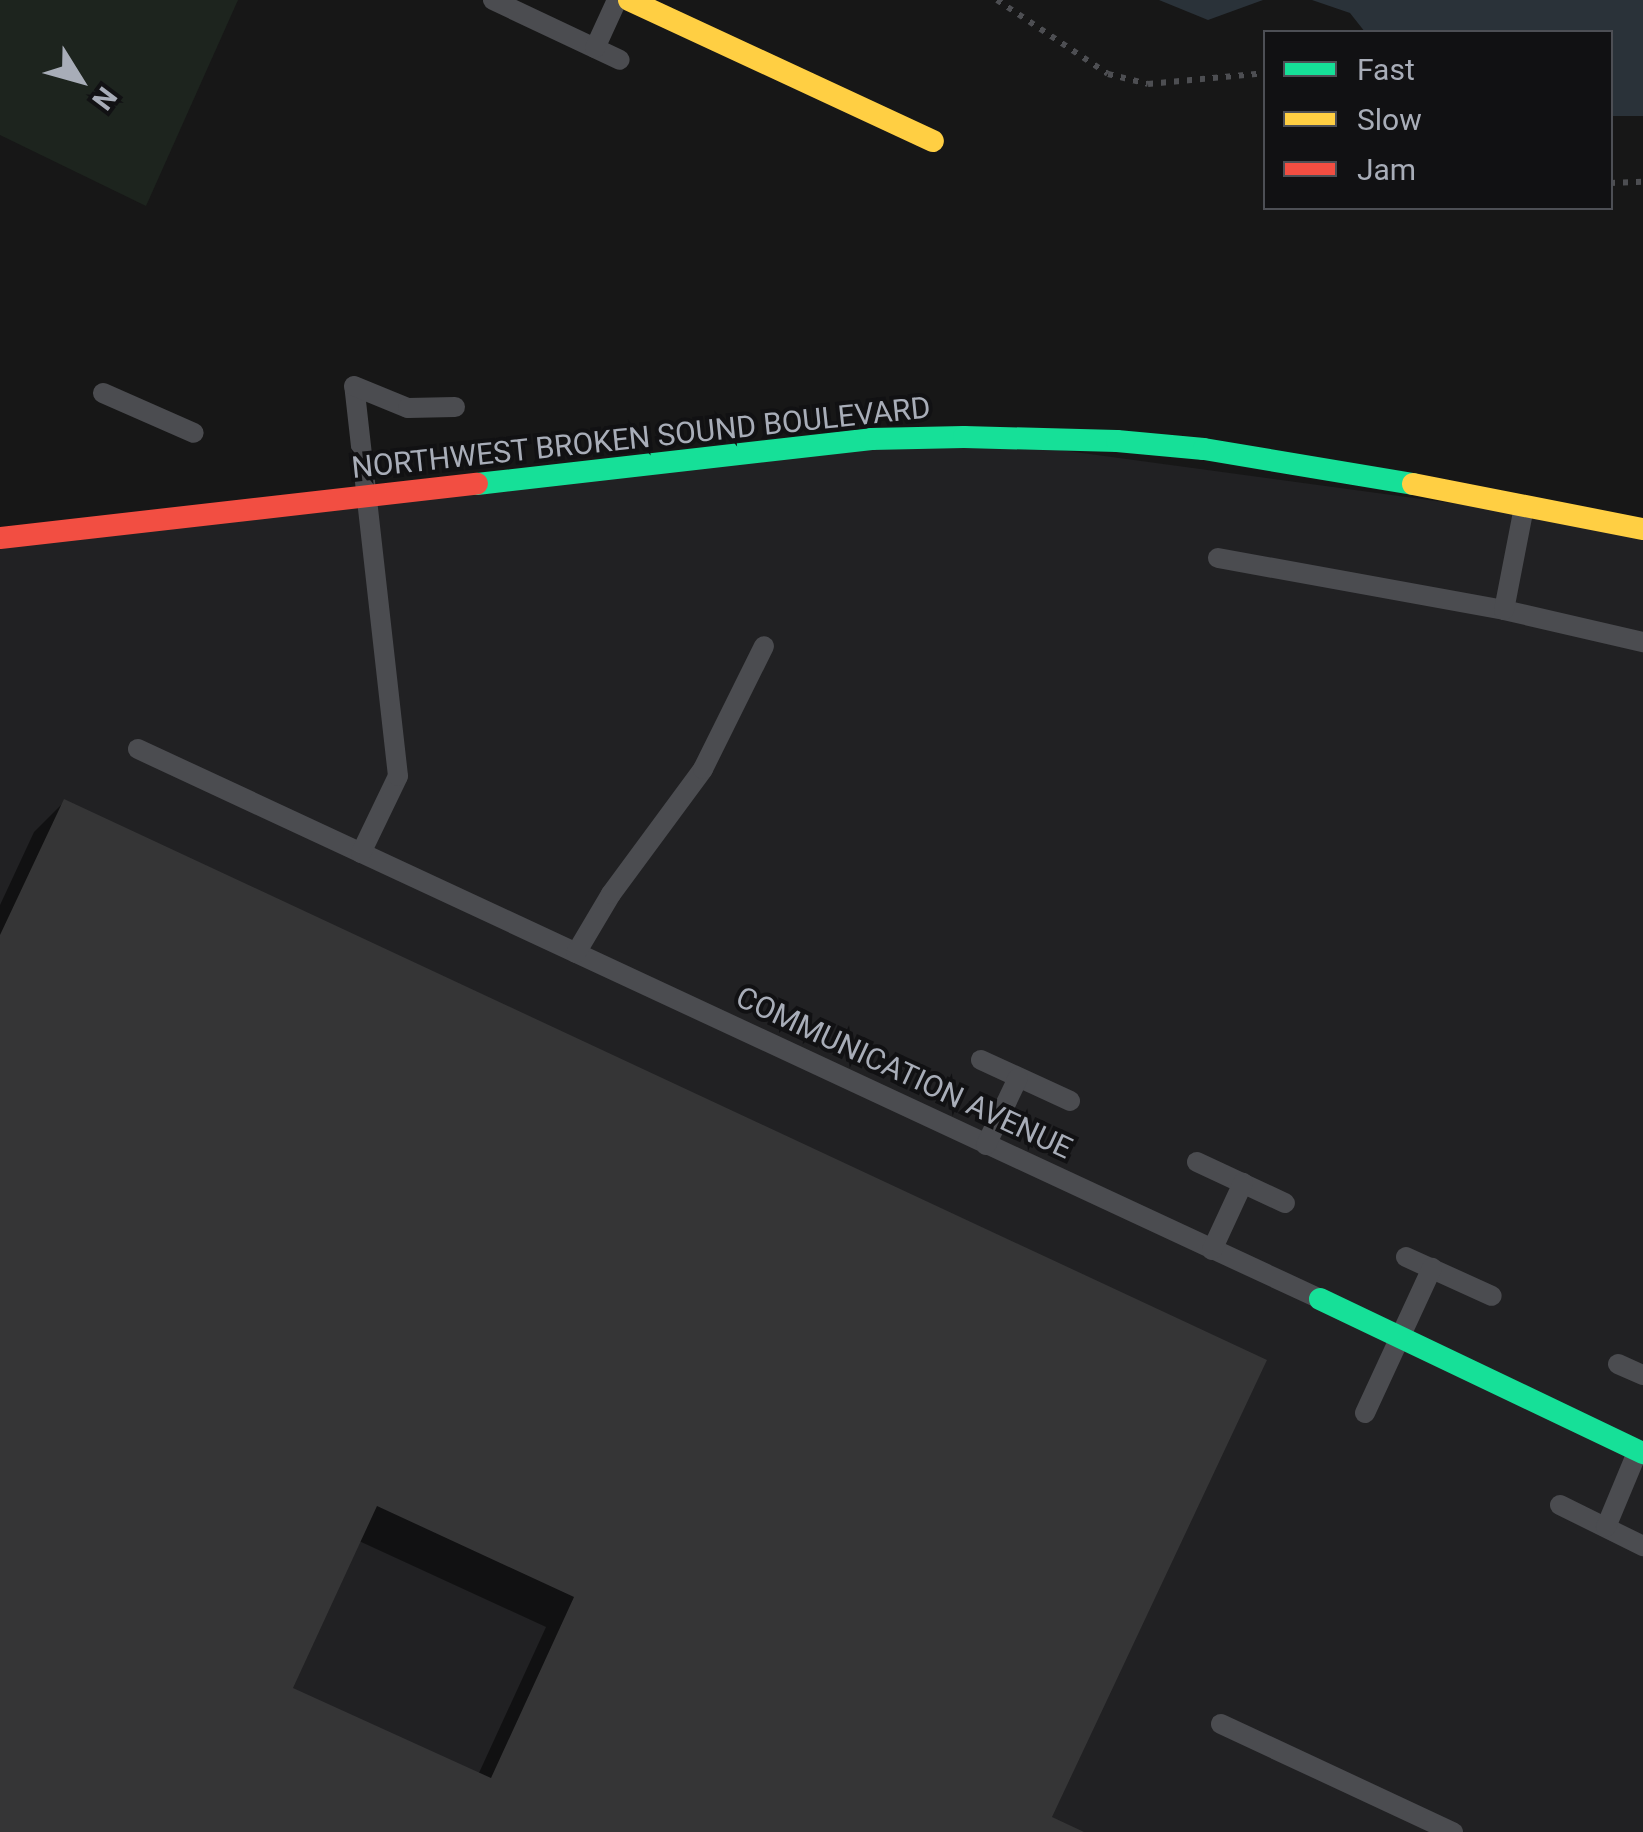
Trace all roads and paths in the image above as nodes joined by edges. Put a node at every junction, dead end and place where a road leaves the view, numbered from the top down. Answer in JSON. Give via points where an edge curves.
{"nodes":[{"id":1,"x":492,"y":0,"type":"edge"},
{"id":2,"x":617,"y":0,"type":"edge"},
{"id":3,"x":629,"y":0,"type":"edge"},
{"id":4,"x":998,"y":0,"type":"edge"},
{"id":5,"x":595,"y":48,"type":"junction"},
{"id":6,"x":620,"y":60,"type":"dead end"},
{"id":7,"x":1263,"y":73,"type":"edge"},
{"id":8,"x":933,"y":141,"type":"dead end"},
{"id":9,"x":1643,"y":182,"type":"edge"},
{"id":10,"x":1613,"y":183,"type":"edge"},
{"id":11,"x":103,"y":394,"type":"dead end"},
{"id":12,"x":455,"y":407,"type":"dead end"},
{"id":13,"x":194,"y":432,"type":"dead end"},
{"id":14,"x":368,"y":494,"type":"junction"},
{"id":15,"x":1525,"y":505,"type":"junction"},
{"id":16,"x":1643,"y":529,"type":"edge"},
{"id":17,"x":0,"y":538,"type":"edge"},
{"id":18,"x":1218,"y":558,"type":"dead end"},
{"id":19,"x":1504,"y":610,"type":"junction"},
{"id":20,"x":1643,"y":642,"type":"edge"},
{"id":21,"x":764,"y":646,"type":"dead end"},
{"id":22,"x":138,"y":749,"type":"dead end"},
{"id":23,"x":361,"y":853,"type":"junction"},
{"id":24,"x":576,"y":954,"type":"junction"},
{"id":25,"x":981,"y":1060,"type":"dead end"},
{"id":26,"x":1018,"y":1078,"type":"junction"},
{"id":27,"x":1070,"y":1101,"type":"dead end"},
{"id":28,"x":986,"y":1145,"type":"junction"},
{"id":29,"x":1197,"y":1162,"type":"dead end"},
{"id":30,"x":1242,"y":1183,"type":"junction"},
{"id":31,"x":1285,"y":1203,"type":"dead end"},
{"id":32,"x":1212,"y":1250,"type":"junction"},
{"id":33,"x":1406,"y":1257,"type":"dead end"},
{"id":34,"x":1432,"y":1268,"type":"junction"},
{"id":35,"x":1492,"y":1296,"type":"dead end"},
{"id":36,"x":1320,"y":1299,"type":"joint"},
{"id":37,"x":1400,"y":1338,"type":"junction"},
{"id":38,"x":1618,"y":1364,"type":"dead end"},
{"id":39,"x":1643,"y":1375,"type":"edge"},
{"id":40,"x":1366,"y":1413,"type":"dead end"},
{"id":41,"x":1641,"y":1448,"type":"edge"},
{"id":42,"x":1560,"y":1504,"type":"dead end"},
{"id":43,"x":1606,"y":1527,"type":"junction"},
{"id":44,"x":1643,"y":1546,"type":"edge"},
{"id":45,"x":1221,"y":1724,"type":"dead end"},
{"id":46,"x":1452,"y":1832,"type":"edge"}],
"edges":[{"from":1,"to":5,"type":"lane"},
{"from":2,"to":5,"type":"lane"},
{"from":3,"to":8,"type":"street"},
{"from":4,"to":7,"type":"path","via":[[1108,74],[1148,84]]},
{"from":5,"to":6,"type":"lane"},
{"from":9,"to":10,"type":"path"},
{"from":11,"to":13,"type":"lane"},
{"from":12,"to":14,"type":"lane","via":[[408,408],[354,386]]},
{"from":14,"to":15,"type":"street","name":"NORTHWEST BROKEN SOUND BOULEVARD","via":[[871,440],[964,436],[1204,449]]},
{"from":14,"to":17,"type":"street","name":"NORTHWEST BROKEN SOUND BOULEVARD"},
{"from":14,"to":23,"type":"lane","via":[[398,776]]},
{"from":15,"to":16,"type":"street","name":"NORTHWEST BROKEN SOUND BOULEVARD"},
{"from":15,"to":19,"type":"lane"},
{"from":18,"to":19,"type":"lane"},
{"from":19,"to":20,"type":"lane"},
{"from":21,"to":24,"type":"lane","via":[[703,769],[610,894]]},
{"from":22,"to":23,"type":"lane","name":"COMMUNICATION AVENUE"},
{"from":23,"to":24,"type":"lane","name":"COMMUNICATION AVENUE"},
{"from":24,"to":28,"type":"lane","name":"COMMUNICATION AVENUE"},
{"from":25,"to":26,"type":"lane"},
{"from":26,"to":27,"type":"lane"},
{"from":26,"to":28,"type":"lane"},
{"from":28,"to":32,"type":"lane","name":"COMMUNICATION AVENUE"},
{"from":29,"to":30,"type":"lane"},
{"from":30,"to":31,"type":"lane"},
{"from":30,"to":32,"type":"lane"},
{"from":32,"to":36,"type":"lane","name":"COMMUNICATION AVENUE"},
{"from":33,"to":34,"type":"lane"},
{"from":34,"to":35,"type":"lane"},
{"from":34,"to":37,"type":"lane"},
{"from":36,"to":37,"type":"street","name":"COMMUNICATION AVENUE"},
{"from":37,"to":40,"type":"lane"},
{"from":37,"to":41,"type":"street","name":"COMMUNICATION AVENUE"},
{"from":38,"to":39,"type":"lane"},
{"from":41,"to":43,"type":"lane"},
{"from":42,"to":43,"type":"lane"},
{"from":43,"to":44,"type":"lane"},
{"from":45,"to":46,"type":"lane"}]}
